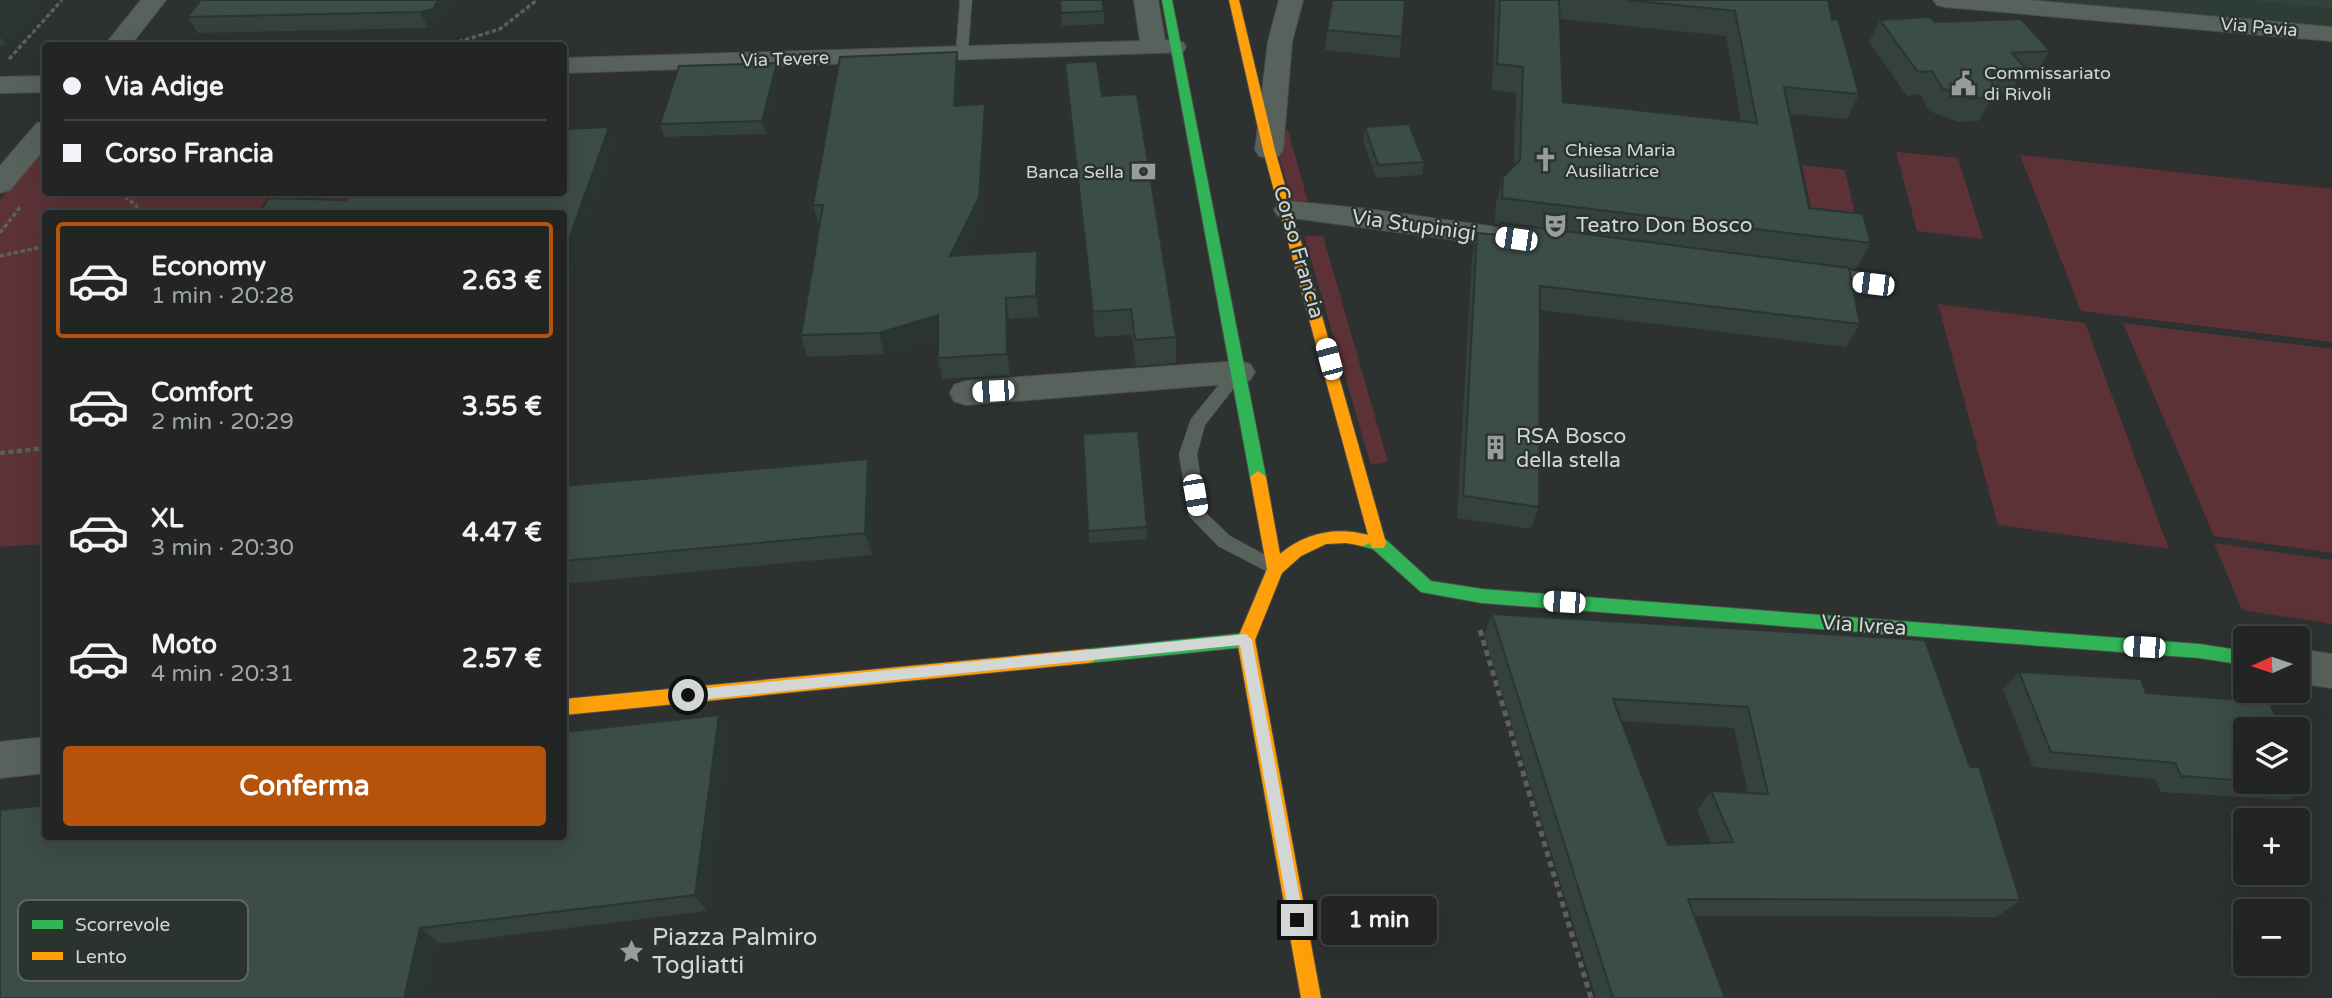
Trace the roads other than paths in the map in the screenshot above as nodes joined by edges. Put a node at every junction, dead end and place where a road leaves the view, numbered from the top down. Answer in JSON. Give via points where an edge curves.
{"nodes":[{"id":1,"x":154,"y":0,"type":"edge"},
{"id":2,"x":967,"y":0,"type":"edge"},
{"id":3,"x":1146,"y":0,"type":"edge"},
{"id":4,"x":1167,"y":0,"type":"edge"},
{"id":5,"x":1234,"y":0,"type":"edge"},
{"id":6,"x":1291,"y":0,"type":"edge"},
{"id":7,"x":1945,"y":0,"type":"edge"},
{"id":8,"x":2091,"y":6,"type":"edge"},
{"id":9,"x":2180,"y":10,"type":"edge"},
{"id":10,"x":2332,"y":34,"type":"edge"},
{"id":11,"x":119,"y":42,"type":"edge"},
{"id":12,"x":1280,"y":42,"type":"junction"},
{"id":13,"x":1245,"y":43,"type":"junction"},
{"id":14,"x":1164,"y":47,"type":"junction"},
{"id":15,"x":962,"y":54,"type":"junction"},
{"id":16,"x":567,"y":66,"type":"edge"},
{"id":17,"x":42,"y":83,"type":"edge"},
{"id":18,"x":0,"y":85,"type":"edge"},
{"id":19,"x":42,"y":134,"type":"edge"},
{"id":20,"x":1269,"y":150,"type":"junction"},
{"id":21,"x":0,"y":184,"type":"edge"},
{"id":22,"x":1288,"y":210,"type":"junction"},
{"id":23,"x":1557,"y":244,"type":"edge"},
{"id":24,"x":1777,"y":272,"type":"edge"},
{"id":25,"x":1873,"y":284,"type":"dead end"},
{"id":26,"x":1239,"y":372,"type":"junction"},
{"id":27,"x":966,"y":393,"type":"dead end"},
{"id":28,"x":1378,"y":543,"type":"junction"},
{"id":29,"x":1275,"y":569,"type":"junction"},
{"id":30,"x":1246,"y":640,"type":"junction"},
{"id":31,"x":2233,"y":656,"type":"edge"},
{"id":32,"x":2310,"y":668,"type":"edge"},
{"id":33,"x":2332,"y":671,"type":"edge"},
{"id":34,"x":567,"y":707,"type":"edge"},
{"id":35,"x":42,"y":755,"type":"edge"},
{"id":36,"x":0,"y":760,"type":"edge"},
{"id":37,"x":1311,"y":998,"type":"edge"}],
"edges":[{"from":1,"to":11,"type":"street"},
{"from":2,"to":15,"type":"lane"},
{"from":3,"to":14,"type":"street"},
{"from":4,"to":14,"type":"main road"},
{"from":5,"to":13,"type":"main road","name":"Corso Francia"},
{"from":6,"to":12,"type":"street"},
{"from":7,"to":8,"type":"street","name":"Via Pavia"},
{"from":8,"to":9,"type":"street","name":"Via Pavia"},
{"from":9,"to":10,"type":"street","name":"Via Pavia"},
{"from":12,"to":13,"type":"street"},
{"from":12,"to":20,"type":"street"},
{"from":13,"to":20,"type":"main road","name":"Corso Francia"},
{"from":14,"to":15,"type":"street","name":"Via Tevere"},
{"from":14,"to":26,"type":"main road"},
{"from":15,"to":16,"type":"street","name":"Via Tevere"},
{"from":17,"to":18,"type":"street"},
{"from":19,"to":21,"type":"street"},
{"from":20,"to":22,"type":"main road","name":"Corso Francia"},
{"from":22,"to":23,"type":"street","name":"Via Stupinigi"},
{"from":22,"to":28,"type":"main road","name":"Corso Francia"},
{"from":24,"to":25,"type":"street"},
{"from":26,"to":27,"type":"street"},
{"from":26,"to":29,"type":"main road"},
{"from":26,"to":29,"type":"lane","via":[[1197,423],[1188,454],[1198,516],[1224,541]]},
{"from":28,"to":29,"type":"main road","via":[[1324,538],[1296,551]]},
{"from":28,"to":31,"type":"main road","name":"Via Ivrea","via":[[1427,587],[1482,596]]},
{"from":29,"to":30,"type":"main road"},
{"from":30,"to":34,"type":"main road"},
{"from":30,"to":37,"type":"main road"},
{"from":32,"to":33,"type":"street"},
{"from":35,"to":36,"type":"street"}]}
